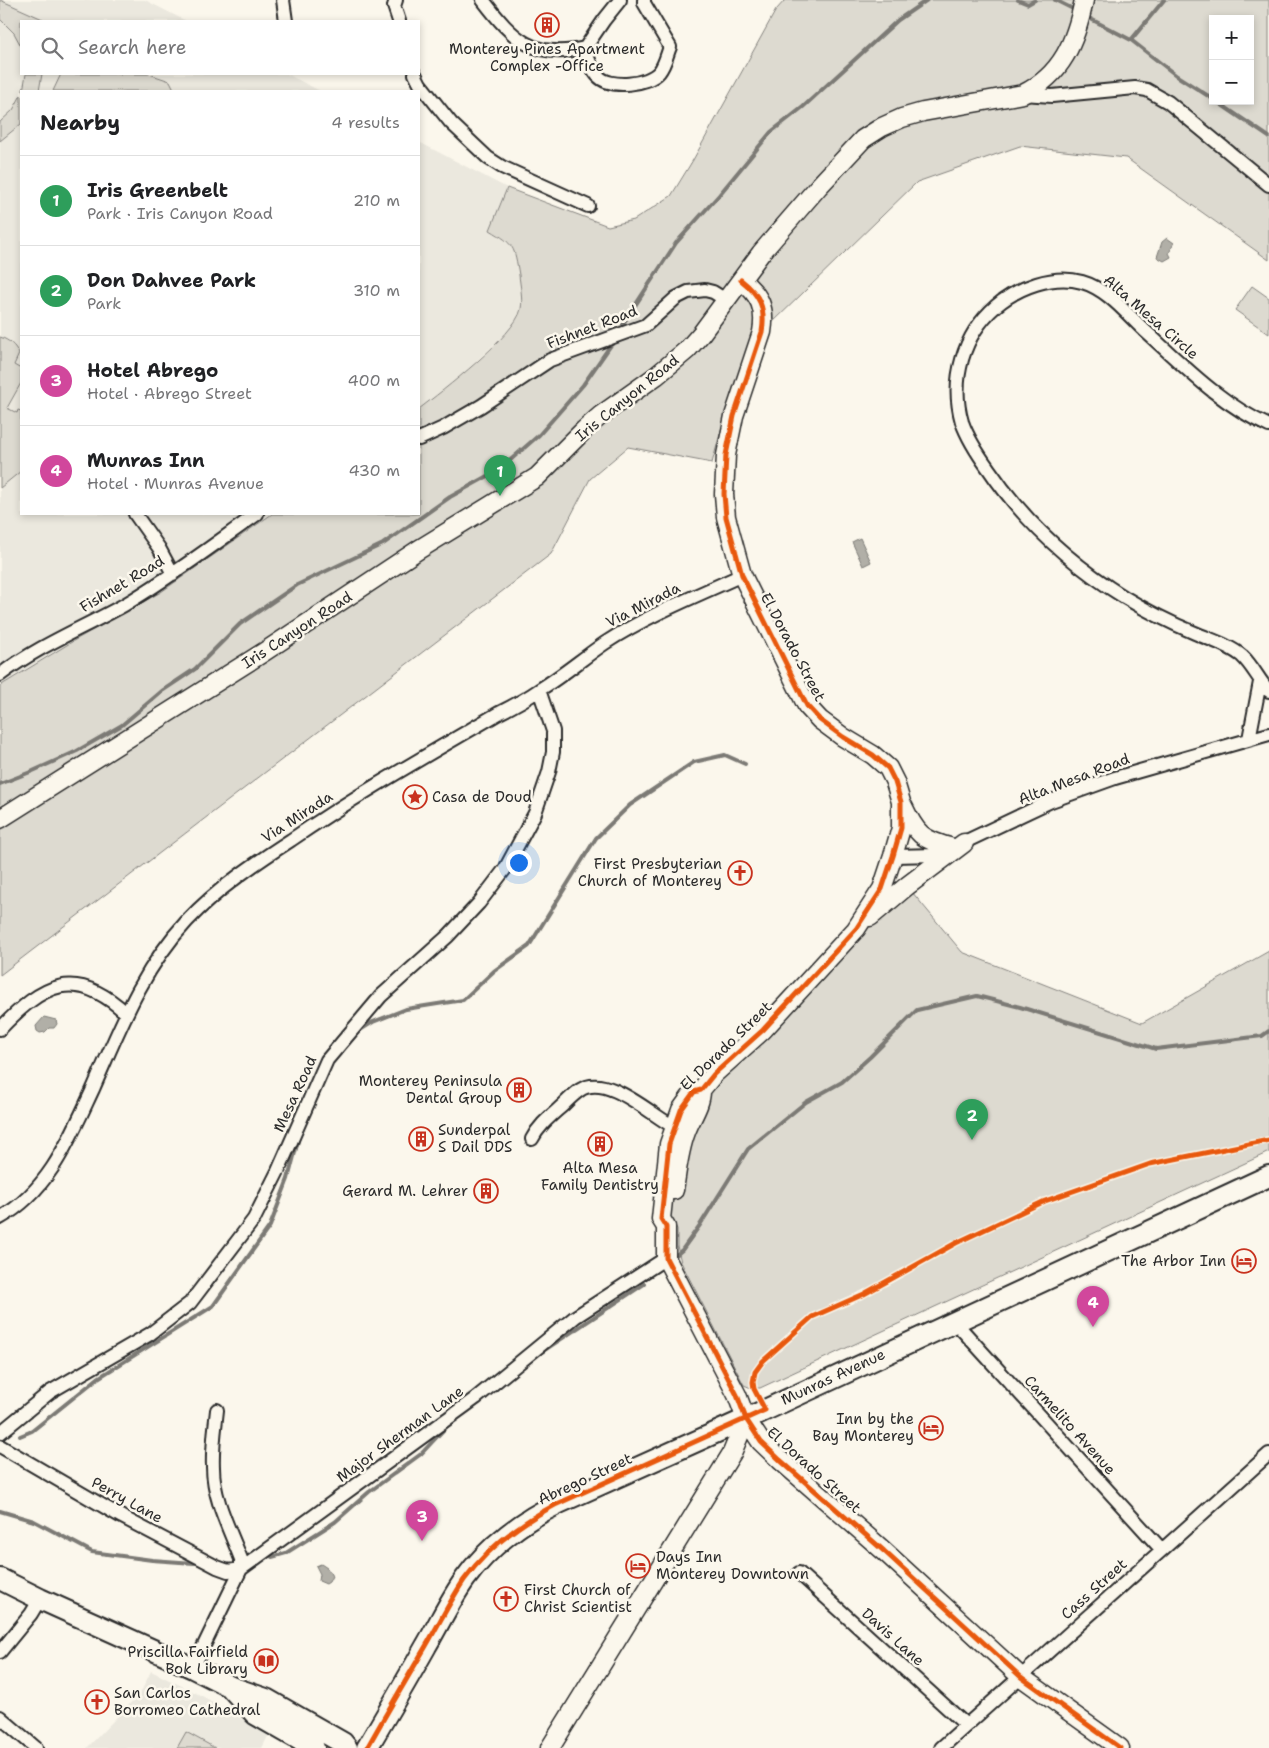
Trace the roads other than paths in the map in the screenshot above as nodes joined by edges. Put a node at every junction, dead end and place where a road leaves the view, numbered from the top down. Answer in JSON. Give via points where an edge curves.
{"nodes":[{"id":1,"x":283,"y":0,"type":"edge"},
{"id":2,"x":396,"y":0,"type":"edge"},
{"id":3,"x":483,"y":0,"type":"edge"},
{"id":4,"x":620,"y":0,"type":"edge"},
{"id":5,"x":1084,"y":0,"type":"edge"},
{"id":6,"x":642,"y":1,"type":"edge"},
{"id":7,"x":286,"y":20,"type":"edge"},
{"id":8,"x":399,"y":20,"type":"edge"},
{"id":9,"x":585,"y":48,"type":"junction"},
{"id":10,"x":416,"y":75,"type":"edge"},
{"id":11,"x":1023,"y":94,"type":"junction"},
{"id":12,"x":1269,"y":186,"type":"edge"},
{"id":13,"x":588,"y":206,"type":"dead end"},
{"id":14,"x":741,"y":280,"type":"junction"},
{"id":15,"x":726,"y":300,"type":"junction"},
{"id":16,"x":1269,"y":426,"type":"edge"},
{"id":17,"x":420,"y":438,"type":"edge"},
{"id":18,"x":136,"y":515,"type":"edge"},
{"id":19,"x":256,"y":515,"type":"edge"},
{"id":20,"x":173,"y":574,"type":"junction"},
{"id":21,"x":742,"y":575,"type":"junction"},
{"id":22,"x":0,"y":675,"type":"edge"},
{"id":23,"x":1265,"y":687,"type":"edge"},
{"id":24,"x":539,"y":690,"type":"junction"},
{"id":25,"x":1269,"y":734,"type":"edge"},
{"id":26,"x":1249,"y":739,"type":"junction"},
{"id":27,"x":901,"y":802,"type":"junction"},
{"id":28,"x":0,"y":820,"type":"edge"},
{"id":29,"x":958,"y":846,"type":"junction"},
{"id":30,"x":893,"y":856,"type":"junction"},
{"id":31,"x":856,"y":929,"type":"junction"},
{"id":32,"x":126,"y":1013,"type":"junction"},
{"id":33,"x":0,"y":1029,"type":"edge"},
{"id":34,"x":700,"y":1090,"type":"junction"},
{"id":35,"x":674,"y":1127,"type":"junction"},
{"id":36,"x":532,"y":1140,"type":"dead end"},
{"id":37,"x":678,"y":1166,"type":"junction"},
{"id":38,"x":1269,"y":1176,"type":"edge"},
{"id":39,"x":0,"y":1218,"type":"edge"},
{"id":40,"x":666,"y":1227,"type":"junction"},
{"id":41,"x":666,"y":1258,"type":"junction"},
{"id":42,"x":954,"y":1321,"type":"junction"},
{"id":43,"x":217,"y":1410,"type":"dead end"},
{"id":44,"x":746,"y":1419,"type":"junction"},
{"id":45,"x":0,"y":1433,"type":"edge"},
{"id":46,"x":0,"y":1446,"type":"edge"},
{"id":47,"x":1269,"y":1454,"type":"edge"},
{"id":48,"x":1162,"y":1550,"type":"junction"},
{"id":49,"x":242,"y":1569,"type":"junction"},
{"id":50,"x":799,"y":1573,"type":"dead end"},
{"id":51,"x":0,"y":1579,"type":"edge"},
{"id":52,"x":40,"y":1600,"type":"junction"},
{"id":53,"x":0,"y":1652,"type":"edge"},
{"id":54,"x":193,"y":1668,"type":"junction"},
{"id":55,"x":1021,"y":1677,"type":"junction"},
{"id":56,"x":231,"y":1687,"type":"junction"},
{"id":57,"x":0,"y":1717,"type":"edge"},
{"id":58,"x":966,"y":1725,"type":"junction"},
{"id":59,"x":36,"y":1748,"type":"edge"},
{"id":60,"x":314,"y":1748,"type":"edge"},
{"id":61,"x":347,"y":1748,"type":"edge"},
{"id":62,"x":367,"y":1748,"type":"edge"},
{"id":63,"x":550,"y":1748,"type":"edge"},
{"id":64,"x":942,"y":1748,"type":"edge"},
{"id":65,"x":1120,"y":1748,"type":"edge"}],
"edges":[{"from":1,"to":7,"type":"street"},
{"from":2,"to":8,"type":"street","via":[[394,6]]},
{"from":3,"to":9,"type":"street","via":[[515,36],[533,47],[552,52]]},
{"from":4,"to":9,"type":"street"},
{"from":5,"to":11,"type":"street","name":"Iris Canyon Road","via":[[1079,24],[1060,66],[1048,79]]},
{"from":6,"to":9,"type":"street","via":[[670,47],[659,72],[647,81],[611,84],[598,76]]},
{"from":10,"to":13,"type":"street","via":[[451,123],[488,158],[502,168]]},
{"from":11,"to":12,"type":"street","via":[[1052,96],[1135,88],[1147,90],[1168,102]]},
{"from":11,"to":14,"type":"street","name":"Iris Canyon Road","via":[[923,112],[882,127],[863,139],[761,253]]},
{"from":14,"to":15,"type":"street","name":"Iris Canyon Road"},
{"from":14,"to":21,"type":"street","name":"El Dorado Street","via":[[757,295],[764,323],[734,416],[726,455],[726,517]]},
{"from":15,"to":17,"type":"street","name":"Fishnet Road","via":[[705,290],[688,292],[676,298],[646,325],[550,360],[481,406]]},
{"from":15,"to":28,"type":"street","name":"Iris Canyon Road","via":[[686,350],[584,430],[537,477],[418,550]]},
{"from":16,"to":23,"type":"street","name":"Alta Mesa Circle","via":[[1231,406],[1103,292],[1068,279],[1037,284],[1014,293],[997,305],[971,337],[960,365],[958,400],[968,436],[993,477],[1047,538],[1084,570],[1125,598],[1243,657]]},
{"from":18,"to":20,"type":"street"},
{"from":19,"to":20,"type":"street","name":"Fishnet Road"},
{"from":20,"to":22,"type":"street","name":"Fishnet Road"},
{"from":21,"to":24,"type":"street","name":"Via Mirada","via":[[639,623]]},
{"from":21,"to":27,"type":"street","name":"El Dorado Street","via":[[807,706],[828,726],[888,768]]},
{"from":23,"to":26,"type":"street","name":"Alta Mesa Circle"},
{"from":24,"to":32,"type":"street","name":"Via Mirada","via":[[388,778],[243,872],[169,941],[151,966]]},
{"from":24,"to":45,"type":"street","name":"Mesa Road","via":[[553,731],[553,752],[535,813],[505,869],[479,903],[448,936],[381,996],[327,1060],[254,1219],[190,1303],[150,1334],[50,1392]]},
{"from":25,"to":26,"type":"street","name":"Alta Mesa Road"},
{"from":26,"to":29,"type":"street","name":"Alta Mesa Road","via":[[1069,794]]},
{"from":27,"to":29,"type":"street","via":[[915,830],[927,839]]},
{"from":27,"to":30,"type":"street","name":"El Dorado Street","via":[[901,828]]},
{"from":29,"to":30,"type":"street","name":"Alta Mesa Road","via":[[937,855]]},
{"from":29,"to":31,"type":"street"},
{"from":30,"to":31,"type":"street","name":"El Dorado Street","via":[[882,889]]},
{"from":31,"to":34,"type":"street","name":"El Dorado Street","via":[[769,1024]]},
{"from":32,"to":33,"type":"street","via":[[98,992],[66,985],[48,990],[34,999]]},
{"from":32,"to":39,"type":"street","name":"Via Mirada","via":[[60,1158],[31,1196]]},
{"from":34,"to":35,"type":"street","name":"El Dorado Street","via":[[688,1099]]},
{"from":34,"to":37,"type":"street","name":"El Dorado Street","via":[[701,1098],[686,1131]]},
{"from":35,"to":36,"type":"street","via":[[624,1095],[601,1085],[590,1086],[580,1089],[537,1129]]},
{"from":35,"to":37,"type":"street","via":[[679,1132],[674,1156]]},
{"from":35,"to":40,"type":"street","name":"El Dorado Street","via":[[666,1162],[661,1220]]},
{"from":37,"to":40,"type":"street","name":"El Dorado Street","via":[[670,1220]]},
{"from":38,"to":42,"type":"main road","name":"Munras Avenue"},
{"from":40,"to":41,"type":"street","name":"El Dorado Street"},
{"from":41,"to":44,"type":"street","name":"El Dorado Street"},
{"from":41,"to":49,"type":"street","name":"Major Sherman Lane","via":[[575,1317],[476,1398]]},
{"from":42,"to":44,"type":"main road","name":"Munras Avenue"},
{"from":42,"to":48,"type":"street","name":"Carmelito Avenue"},
{"from":43,"to":49,"type":"street","via":[[214,1441],[216,1492],[242,1559]]},
{"from":44,"to":55,"type":"street","name":"El Dorado Street","via":[[761,1442]]},
{"from":44,"to":62,"type":"main road","name":"Abrego Street","via":[[555,1505],[528,1521],[490,1551],[465,1578]]},
{"from":44,"to":63,"type":"street","via":[[732,1453]]},
{"from":46,"to":49,"type":"street","name":"Perry Lane","via":[[122,1517],[217,1567],[228,1571]]},
{"from":47,"to":48,"type":"street","name":"Cass Street"},
{"from":48,"to":55,"type":"street","name":"Cass Street"},
{"from":49,"to":54,"type":"street","name":"Major Sherman Lane"},
{"from":50,"to":58,"type":"street","name":"Davis Lane"},
{"from":51,"to":52,"type":"main road"},
{"from":52,"to":53,"type":"street"},
{"from":52,"to":54,"type":"main road"},
{"from":54,"to":56,"type":"main road"},
{"from":55,"to":58,"type":"street","name":"Cass Street"},
{"from":55,"to":65,"type":"street","name":"El Dorado Street"},
{"from":56,"to":60,"type":"main road","via":[[255,1714]]},
{"from":56,"to":61,"type":"main road","via":[[266,1699]]},
{"from":57,"to":59,"type":"street"},
{"from":58,"to":64,"type":"street","name":"Cass Street"}]}
